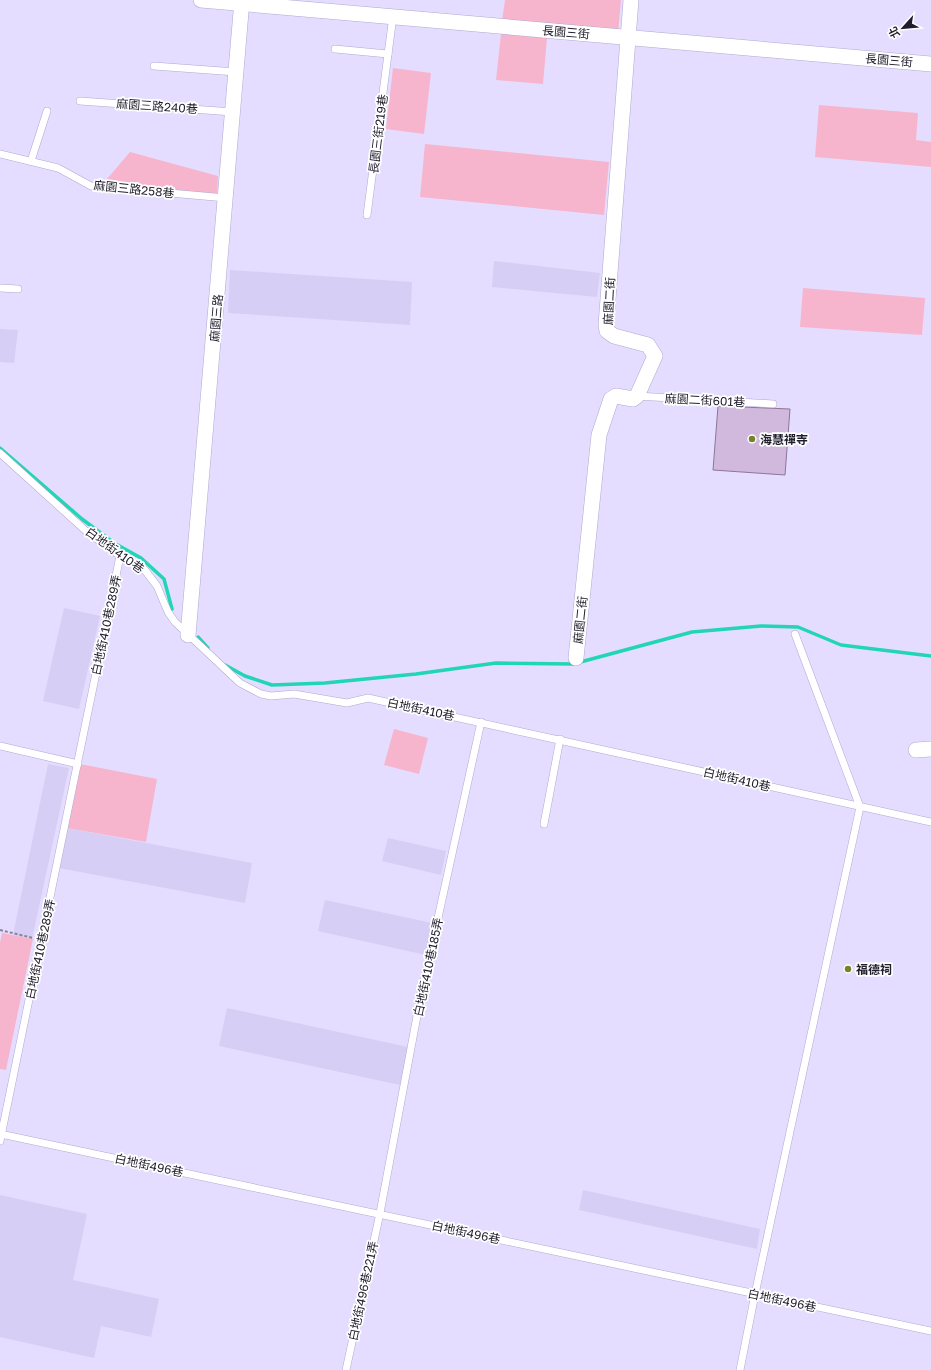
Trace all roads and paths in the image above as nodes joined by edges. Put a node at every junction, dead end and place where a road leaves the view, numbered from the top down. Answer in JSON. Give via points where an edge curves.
{"nodes":[{"id":1,"x":201,"y":0,"type":"edge"},
{"id":2,"x":631,"y":0,"type":"edge"},
{"id":3,"x":242,"y":1,"type":"edge"},
{"id":4,"x":393,"y":16,"type":"junction"},
{"id":5,"x":628,"y":37,"type":"junction"},
{"id":6,"x":335,"y":49,"type":"dead end"},
{"id":7,"x":388,"y":54,"type":"junction"},
{"id":8,"x":931,"y":64,"type":"edge"},
{"id":9,"x":154,"y":66,"type":"dead end"},
{"id":10,"x":237,"y":72,"type":"junction"},
{"id":11,"x":80,"y":101,"type":"dead end"},
{"id":12,"x":47,"y":111,"type":"dead end"},
{"id":13,"x":233,"y":112,"type":"junction"},
{"id":14,"x":0,"y":154,"type":"edge"},
{"id":15,"x":31,"y":161,"type":"junction"},
{"id":16,"x":226,"y":198,"type":"junction"},
{"id":17,"x":368,"y":215,"type":"dead end"},
{"id":18,"x":0,"y":288,"type":"edge"},
{"id":19,"x":18,"y":289,"type":"dead end"},
{"id":20,"x":637,"y":396,"type":"junction"},
{"id":21,"x":773,"y":404,"type":"dead end"},
{"id":22,"x":0,"y":453,"type":"edge"},
{"id":23,"x":120,"y":556,"type":"junction"},
{"id":24,"x":795,"y":634,"type":"dead end"},
{"id":25,"x":188,"y":635,"type":"junction"},
{"id":26,"x":576,"y":658,"type":"dead end"},
{"id":27,"x":481,"y":722,"type":"junction"},
{"id":28,"x":560,"y":739,"type":"junction"},
{"id":29,"x":0,"y":746,"type":"edge"},
{"id":30,"x":931,"y":749,"type":"edge"},
{"id":31,"x":916,"y":750,"type":"dead end"},
{"id":32,"x":78,"y":764,"type":"junction"},
{"id":33,"x":860,"y":807,"type":"junction"},
{"id":34,"x":931,"y":822,"type":"edge"},
{"id":35,"x":544,"y":824,"type":"dead end"},
{"id":36,"x":0,"y":930,"type":"edge"},
{"id":37,"x":42,"y":940,"type":"junction"},
{"id":38,"x":1,"y":1136,"type":"edge"},
{"id":39,"x":380,"y":1213,"type":"junction"},
{"id":40,"x":755,"y":1294,"type":"junction"},
{"id":41,"x":931,"y":1331,"type":"edge"},
{"id":42,"x":346,"y":1370,"type":"edge"},
{"id":43,"x":740,"y":1370,"type":"edge"}],
"edges":[{"from":1,"to":3,"type":"street","name":"長園三街"},
{"from":2,"to":5,"type":"street","name":"麻園二街"},
{"from":3,"to":4,"type":"street","name":"長園三街"},
{"from":3,"to":10,"type":"street","name":"麻園三路"},
{"from":4,"to":5,"type":"street","name":"長園三街"},
{"from":4,"to":7,"type":"lane","name":"長園三街219巷"},
{"from":5,"to":8,"type":"street","name":"長園三街"},
{"from":5,"to":20,"type":"street","name":"麻園二街","via":[[606,325],[607,331],[614,336],[652,348],[655,356]]},
{"from":6,"to":7,"type":"lane"},
{"from":7,"to":17,"type":"lane","name":"長園三街219巷"},
{"from":9,"to":10,"type":"lane"},
{"from":10,"to":13,"type":"street","name":"麻園三路"},
{"from":11,"to":13,"type":"lane","name":"麻園三路240巷"},
{"from":12,"to":15,"type":"lane"},
{"from":13,"to":16,"type":"street","name":"麻園三路"},
{"from":14,"to":15,"type":"lane","name":"麻園三路258巷"},
{"from":15,"to":16,"type":"lane","name":"麻園三路258巷","via":[[58,168],[91,186]]},
{"from":16,"to":25,"type":"street","name":"麻園三路"},
{"from":18,"to":19,"type":"lane"},
{"from":20,"to":21,"type":"lane","name":"麻園二街601巷"},
{"from":20,"to":26,"type":"street","name":"麻園二街","via":[[633,399],[616,396],[610,399],[599,435]]},
{"from":22,"to":23,"type":"lane","name":"白地街410巷","via":[[86,531]]},
{"from":23,"to":25,"type":"lane","name":"白地街410巷","via":[[144,569],[157,586],[168,612]]},
{"from":23,"to":32,"type":"lane","name":"白地街410巷289弄"},
{"from":24,"to":33,"type":"lane"},
{"from":25,"to":27,"type":"lane","name":"白地街410巷","via":[[240,684],[261,694],[294,694],[347,703],[368,698]]},
{"from":27,"to":28,"type":"lane","name":"白地街410巷"},
{"from":27,"to":39,"type":"lane","name":"白地街410巷185弄","via":[[420,1000]]},
{"from":28,"to":33,"type":"lane","name":"白地街410巷"},
{"from":28,"to":35,"type":"lane"},
{"from":29,"to":32,"type":"lane"},
{"from":30,"to":31,"type":"street"},
{"from":32,"to":37,"type":"lane","name":"白地街410巷289弄"},
{"from":33,"to":34,"type":"lane","name":"白地街410巷"},
{"from":33,"to":40,"type":"lane"},
{"from":36,"to":37,"type":"path"},
{"from":37,"to":38,"type":"lane","name":"白地街410巷289弄"},
{"from":38,"to":39,"type":"lane","name":"白地街496巷"},
{"from":39,"to":40,"type":"lane","name":"白地街496巷"},
{"from":39,"to":42,"type":"lane","name":"白地街496巷221弄"},
{"from":40,"to":41,"type":"lane","name":"白地街496巷"},
{"from":40,"to":43,"type":"lane"}]}
